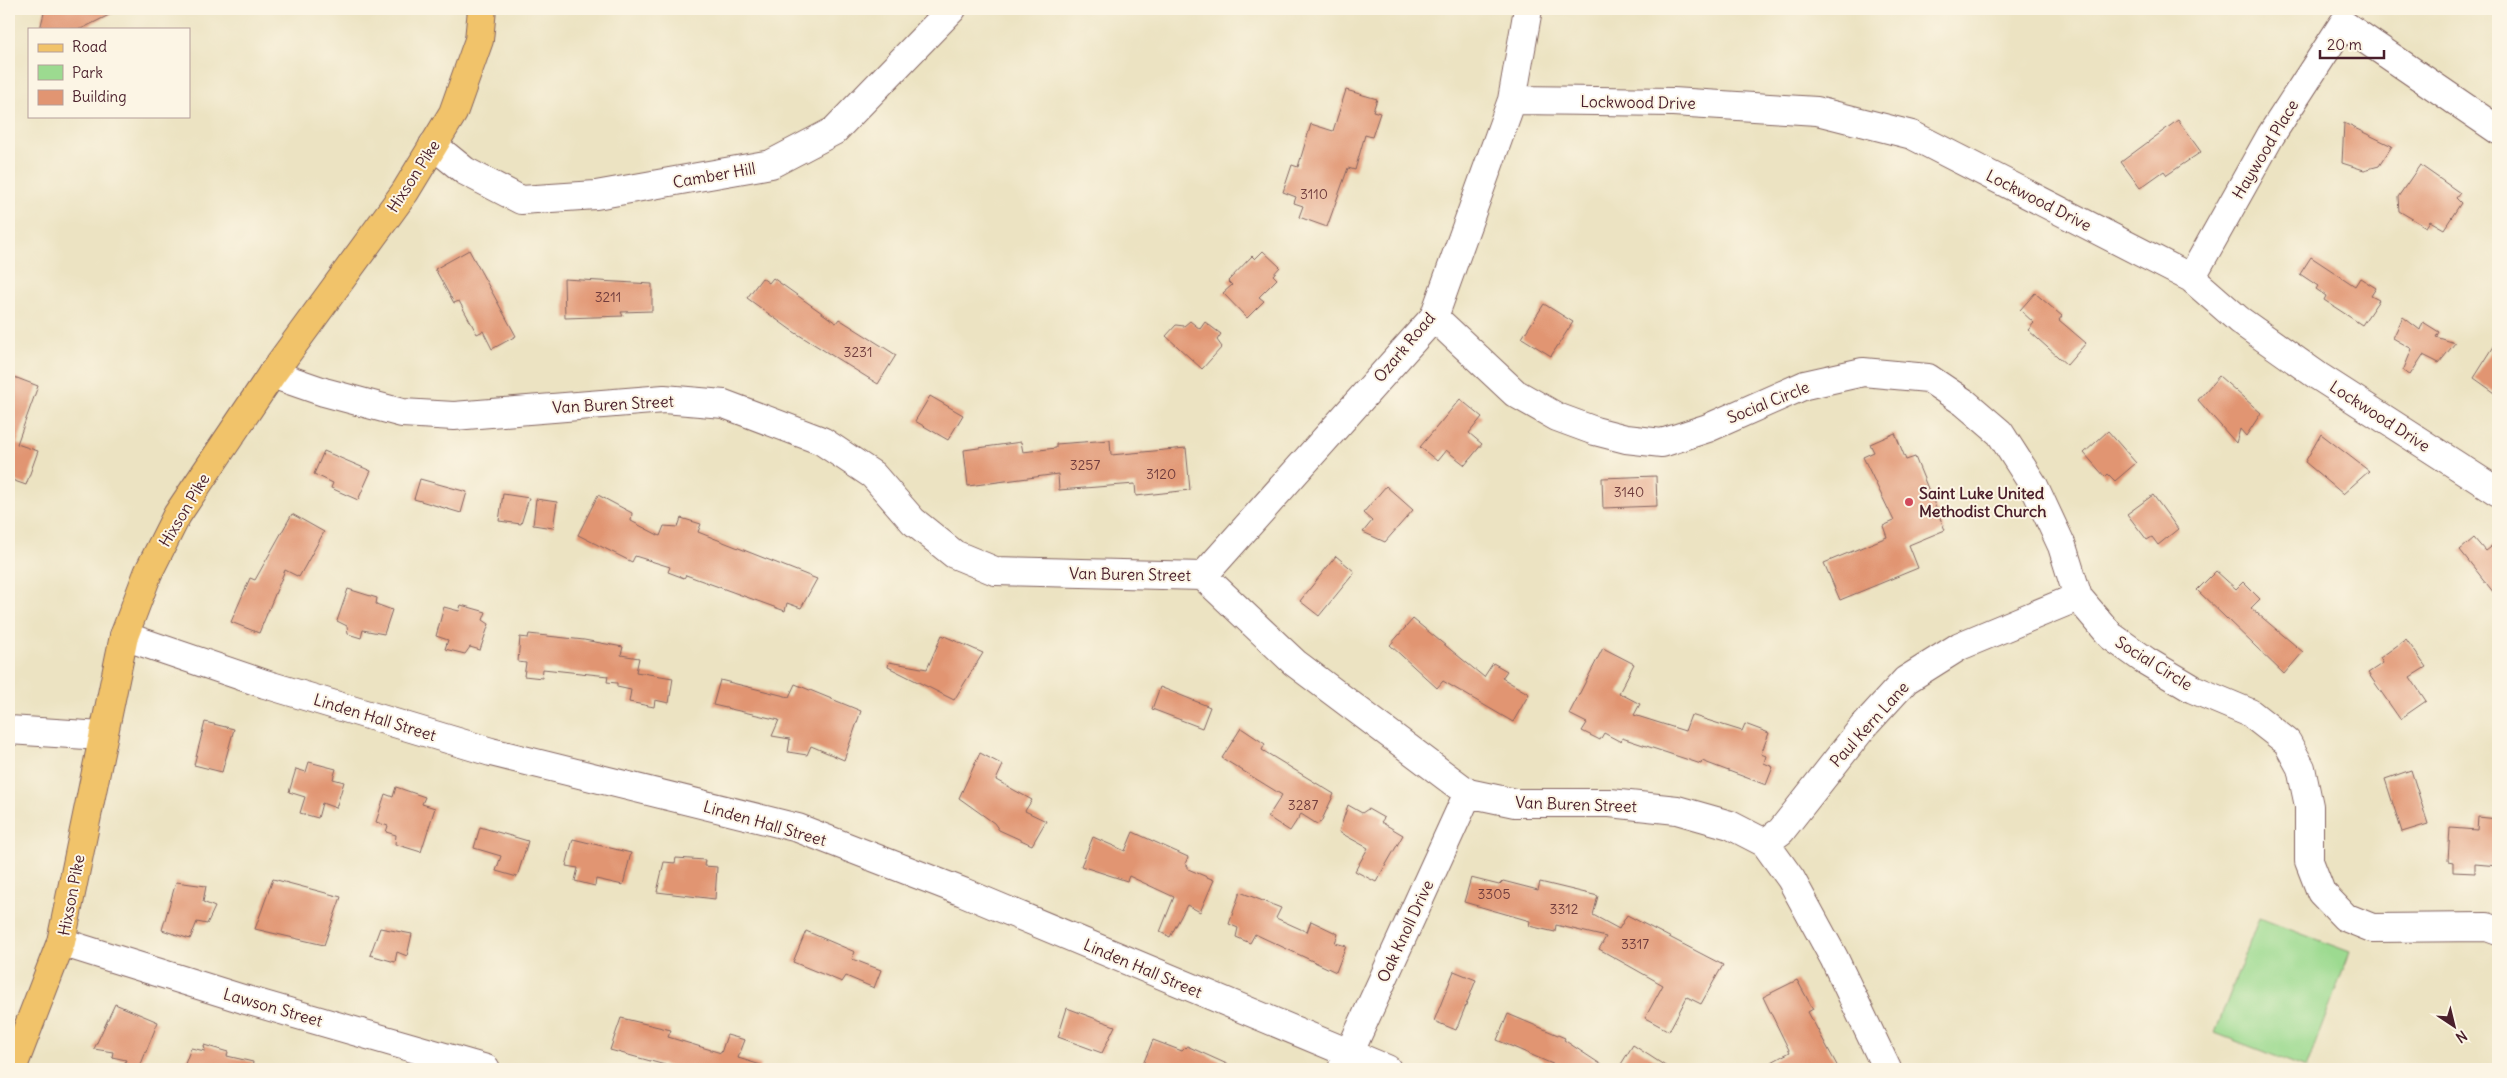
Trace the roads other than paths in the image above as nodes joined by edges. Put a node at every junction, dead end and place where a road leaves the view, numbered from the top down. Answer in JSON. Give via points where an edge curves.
{"nodes":[{"id":1,"x":482,"y":9,"type":"edge"},
{"id":2,"x":952,"y":9,"type":"edge"},
{"id":3,"x":1528,"y":9,"type":"edge"},
{"id":4,"x":2343,"y":16,"type":"edge"},
{"id":5,"x":1512,"y":100,"type":"junction"},
{"id":6,"x":2498,"y":130,"type":"edge"},
{"id":7,"x":433,"y":145,"type":"junction"},
{"id":8,"x":2191,"y":278,"type":"junction"},
{"id":9,"x":1434,"y":317,"type":"junction"},
{"id":10,"x":272,"y":374,"type":"junction"},
{"id":11,"x":2498,"y":492,"type":"edge"},
{"id":12,"x":1202,"y":576,"type":"junction"},
{"id":13,"x":2078,"y":597,"type":"junction"},
{"id":14,"x":124,"y":636,"type":"junction"},
{"id":15,"x":9,"y":730,"type":"edge"},
{"id":16,"x":102,"y":736,"type":"junction"},
{"id":17,"x":1468,"y":793,"type":"junction"},
{"id":18,"x":1765,"y":843,"type":"junction"},
{"id":19,"x":2498,"y":931,"type":"edge"},
{"id":20,"x":61,"y":942,"type":"junction"},
{"id":21,"x":1345,"y":1062,"type":"edge"},
{"id":22,"x":12,"y":1069,"type":"edge"},
{"id":23,"x":486,"y":1069,"type":"edge"},
{"id":24,"x":1387,"y":1069,"type":"edge"},
{"id":25,"x":1887,"y":1069,"type":"edge"}],
"edges":[{"from":1,"to":7,"type":"main road","name":"Hixson Pike","via":[[479,40],[453,113]]},
{"from":2,"to":7,"type":"street","name":"Camber Hill","via":[[834,131],[771,164],[596,195],[521,200],[465,171]]},
{"from":3,"to":5,"type":"street","name":"Ozark Road"},
{"from":4,"to":6,"type":"street"},
{"from":4,"to":8,"type":"street","name":"Haywood Place","via":[[2271,135]]},
{"from":5,"to":8,"type":"street","name":"Lockwood Drive","via":[[1673,102],[1817,111],[1912,134]]},
{"from":5,"to":9,"type":"street","name":"Ozark Road"},
{"from":7,"to":10,"type":"main road","name":"Hixson Pike","via":[[405,192]]},
{"from":8,"to":11,"type":"street","name":"Lockwood Drive","via":[[2239,320],[2318,376]]},
{"from":9,"to":12,"type":"street","name":"Ozark Road"},
{"from":9,"to":13,"type":"street","name":"Social Circle","via":[[1515,393],[1557,417],[1626,439],[1662,443],[1708,428],[1805,385],[1862,372],[1928,378],[1965,403],[2000,433],[2034,486],[2062,546]]},
{"from":10,"to":12,"type":"street","name":"Van Buren Street","via":[[402,413],[454,416],[664,399],[724,404],[822,441],[873,475],[913,521],[954,554],[995,571]]},
{"from":10,"to":14,"type":"main road","name":"Hixson Pike","via":[[177,515],[148,573]]},
{"from":12,"to":17,"type":"street","name":"Van Buren Street","via":[[1300,667]]},
{"from":13,"to":18,"type":"street","name":"Paul Kern Lane","via":[[1960,646],[1906,680],[1863,726],[1781,831]]},
{"from":13,"to":19,"type":"street","name":"Social Circle","via":[[2111,636],[2146,661],[2193,689],[2250,713],[2287,742],[2301,768],[2309,806],[2309,861],[2321,892],[2345,917],[2372,928],[2487,927]]},
{"from":14,"to":16,"type":"main road","name":"Hixson Pike"},
{"from":14,"to":21,"type":"street","name":"Linden Hall Street","via":[[265,684],[484,750],[798,828],[963,892]]},
{"from":15,"to":16,"type":"street"},
{"from":16,"to":20,"type":"main road","name":"Hixson Pike"},
{"from":17,"to":18,"type":"street","name":"Van Buren Street","via":[[1515,803],[1610,803],[1677,810],[1730,825]]},
{"from":17,"to":21,"type":"street","name":"Oak Knoll Drive"},
{"from":18,"to":25,"type":"street","name":"Van Buren Street","via":[[1791,879],[1829,949]]},
{"from":20,"to":22,"type":"main road","name":"Hixson Pike"},
{"from":20,"to":23,"type":"street","name":"Lawson Street","via":[[243,999]]},
{"from":21,"to":24,"type":"street","name":"Linden Hall Street"}]}
